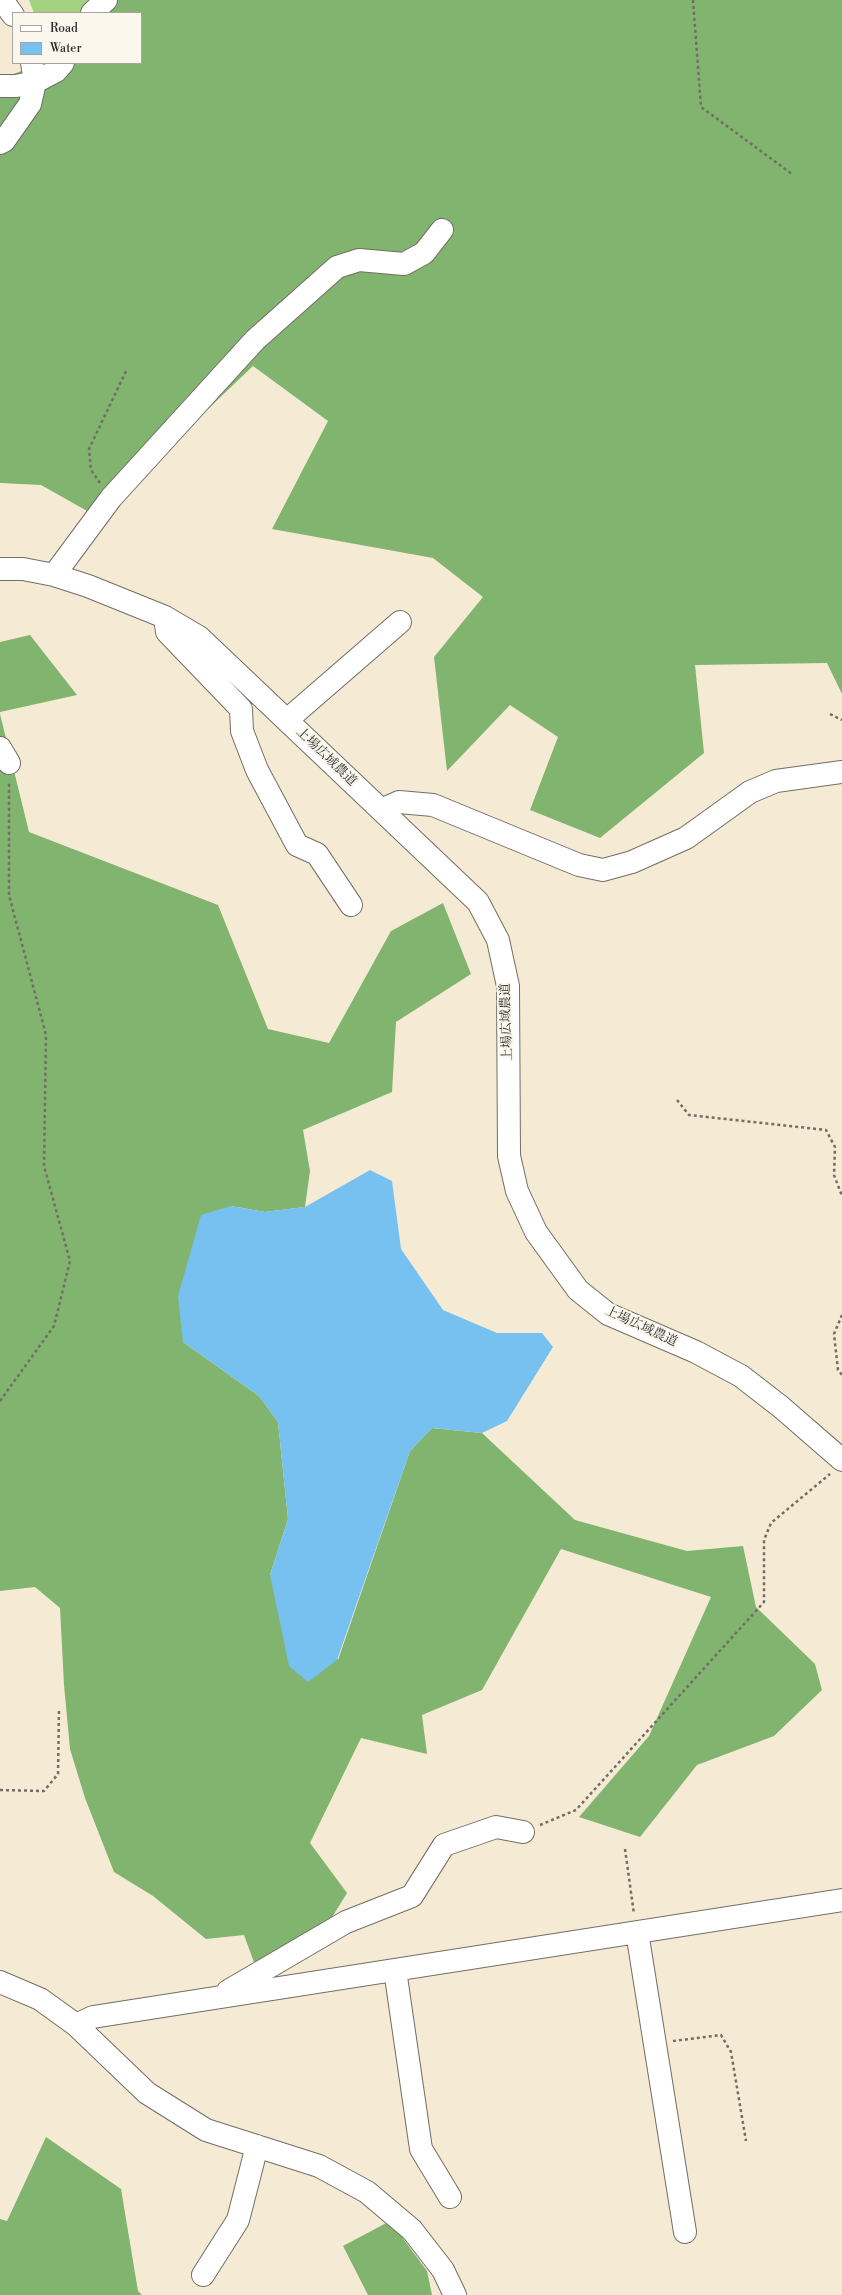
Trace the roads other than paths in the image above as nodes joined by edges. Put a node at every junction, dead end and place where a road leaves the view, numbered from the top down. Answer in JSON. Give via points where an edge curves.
{"nodes":[{"id":1,"x":2,"y":0,"type":"edge"},
{"id":2,"x":106,"y":0,"type":"edge"},
{"id":3,"x":93,"y":12,"type":"edge"},
{"id":4,"x":12,"y":14,"type":"edge"},
{"id":5,"x":62,"y":64,"type":"edge"},
{"id":6,"x":34,"y":73,"type":"edge"},
{"id":7,"x":0,"y":86,"type":"edge"},
{"id":8,"x":0,"y":143,"type":"edge"},
{"id":9,"x":442,"y":230,"type":"dead end"},
{"id":10,"x":0,"y":569,"type":"edge"},
{"id":11,"x":54,"y":575,"type":"junction"},
{"id":12,"x":165,"y":617,"type":"junction"},
{"id":13,"x":400,"y":622,"type":"dead end"},
{"id":14,"x":287,"y":720,"type":"junction"},
{"id":15,"x":842,"y":772,"type":"edge"},
{"id":16,"x":381,"y":810,"type":"junction"},
{"id":17,"x":351,"y":905,"type":"dead end"},
{"id":18,"x":839,"y":1465,"type":"edge"},
{"id":19,"x":523,"y":1832,"type":"road end"},
{"id":20,"x":842,"y":1900,"type":"edge"},
{"id":21,"x":636,"y":1932,"type":"junction"},
{"id":22,"x":395,"y":1970,"type":"junction"},
{"id":23,"x":0,"y":1982,"type":"edge"},
{"id":24,"x":216,"y":1998,"type":"junction"},
{"id":25,"x":76,"y":2025,"type":"junction"},
{"id":26,"x":257,"y":2146,"type":"junction"},
{"id":27,"x":450,"y":2197,"type":"dead end"},
{"id":28,"x":685,"y":2232,"type":"dead end"},
{"id":29,"x":203,"y":2275,"type":"dead end"},
{"id":30,"x":455,"y":2295,"type":"edge"}],
"edges":[{"from":1,"to":4,"type":"street"},
{"from":2,"to":3,"type":"street"},
{"from":5,"to":6,"type":"street","via":[[56,71]]},
{"from":6,"to":7,"type":"street","via":[[16,86]]},
{"from":6,"to":8,"type":"street","via":[[30,104]]},
{"from":9,"to":11,"type":"street","via":[[424,253],[404,264],[359,260],[338,267],[255,340],[111,498]]},
{"from":10,"to":11,"type":"street","name":"上場広域農道","via":[[23,568]]},
{"from":11,"to":12,"type":"street","name":"上場広域農道"},
{"from":12,"to":14,"type":"street","name":"上場広域農道","via":[[199,637]]},
{"from":12,"to":17,"type":"street","via":[[166,632],[241,709],[242,731],[257,770],[297,845],[317,854]]},
{"from":13,"to":14,"type":"street"},
{"from":14,"to":16,"type":"street","name":"上場広域農道"},
{"from":15,"to":16,"type":"street","via":[[776,781],[750,792],[686,838],[632,862],[603,870],[579,864],[433,805],[399,802]]},
{"from":16,"to":18,"type":"street","name":"上場広域農道","via":[[478,902],[498,940],[508,986],[509,1156],[517,1191],[536,1232],[578,1290],[608,1314],[696,1352],[741,1376],[781,1407]]},
{"from":19,"to":24,"type":"street","via":[[496,1827],[444,1845],[412,1896],[346,1922]]},
{"from":20,"to":21,"type":"street"},
{"from":21,"to":22,"type":"street"},
{"from":21,"to":28,"type":"street"},
{"from":22,"to":24,"type":"street"},
{"from":22,"to":27,"type":"street","via":[[421,2149]]},
{"from":23,"to":25,"type":"street","via":[[40,1999]]},
{"from":24,"to":25,"type":"street","via":[[92,2017]]},
{"from":25,"to":26,"type":"street","via":[[148,2094],[206,2130]]},
{"from":26,"to":29,"type":"street","via":[[238,2220]]},
{"from":26,"to":30,"type":"street","via":[[319,2166],[367,2192],[412,2230],[443,2270]]}]}
